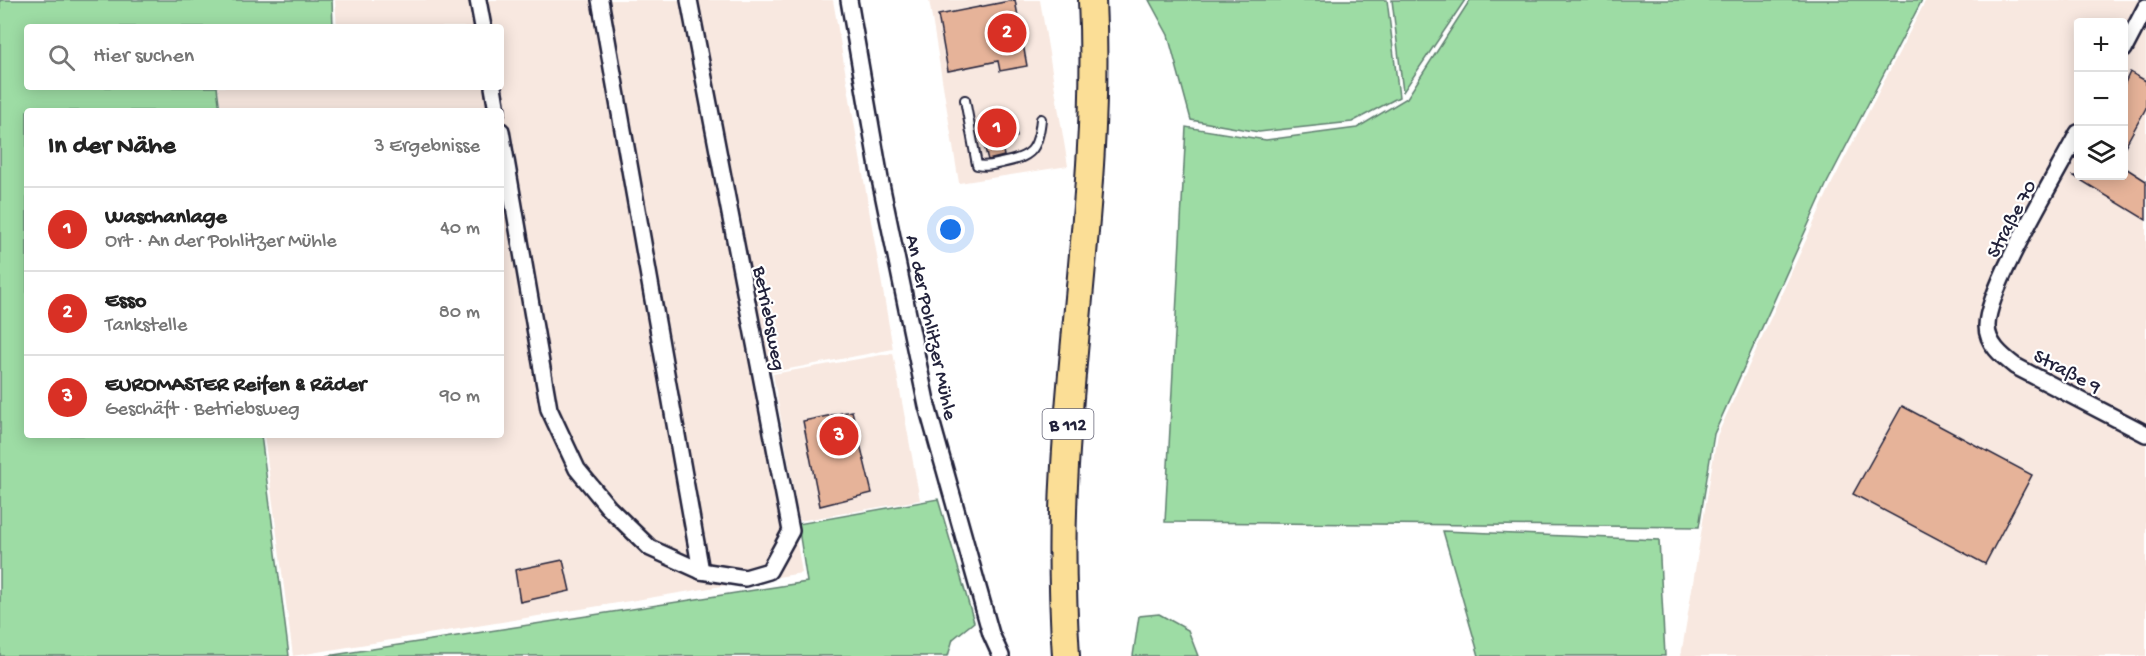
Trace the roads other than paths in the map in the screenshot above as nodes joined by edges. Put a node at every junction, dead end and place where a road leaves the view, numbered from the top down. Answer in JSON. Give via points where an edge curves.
{"nodes":[{"id":1,"x":478,"y":0,"type":"edge"},
{"id":2,"x":600,"y":0,"type":"edge"},
{"id":3,"x":689,"y":0,"type":"edge"},
{"id":4,"x":849,"y":0,"type":"edge"},
{"id":5,"x":1092,"y":0,"type":"edge"},
{"id":6,"x":2146,"y":7,"type":"edge"},
{"id":7,"x":482,"y":24,"type":"edge"},
{"id":8,"x":2128,"y":41,"type":"edge"},
{"id":9,"x":494,"y":90,"type":"edge"},
{"id":10,"x":965,"y":100,"type":"dead end"},
{"id":11,"x":497,"y":108,"type":"edge"},
{"id":12,"x":1041,"y":119,"type":"dead end"},
{"id":13,"x":2074,"y":143,"type":"edge"},
{"id":14,"x":504,"y":148,"type":"edge"},
{"id":15,"x":1987,"y":326,"type":"joint"},
{"id":16,"x":2146,"y":434,"type":"edge"},
{"id":17,"x":701,"y":571,"type":"junction"},
{"id":18,"x":1001,"y":656,"type":"edge"},
{"id":19,"x":1066,"y":656,"type":"edge"}],
"edges":[{"from":1,"to":7,"type":"street"},
{"from":2,"to":17,"type":"street"},
{"from":3,"to":17,"type":"street","name":"Betriebsweg","via":[[790,531],[769,571],[745,578]]},
{"from":4,"to":18,"type":"street","name":"An der Pohlitzer Mühle","via":[[880,179],[927,406],[991,634]]},
{"from":5,"to":19,"type":"main road","number":"B 112","via":[[1088,192],[1065,466]]},
{"from":6,"to":8,"type":"street"},
{"from":9,"to":11,"type":"street"},
{"from":10,"to":12,"type":"lane","via":[[977,165],[984,167],[1024,158],[1039,142]]},
{"from":13,"to":15,"type":"street","name":"Straße 70","via":[[2004,273]]},
{"from":14,"to":17,"type":"street","name":"Betriebsweg","via":[[549,409],[577,469],[609,508],[650,548]]},
{"from":15,"to":16,"type":"street","name":"Straße 9","via":[[1996,351],[2015,366]]}]}
